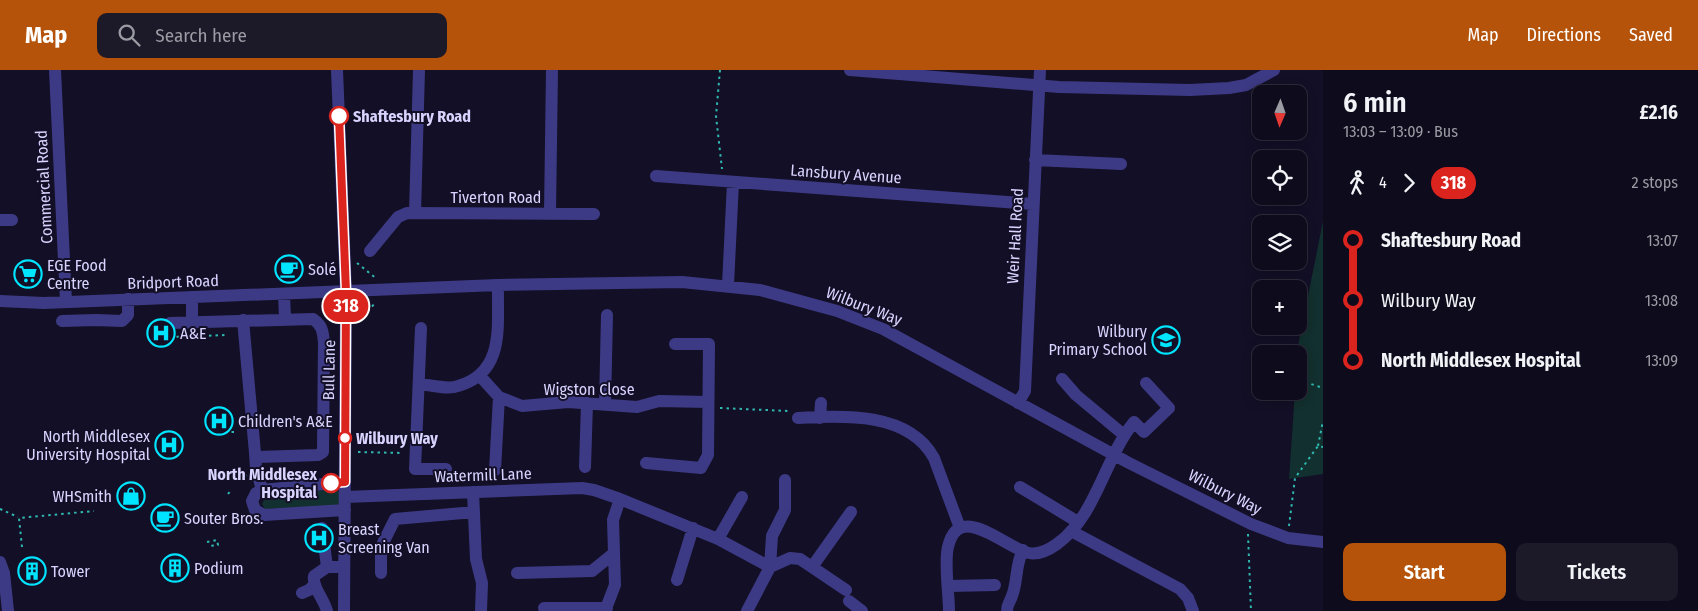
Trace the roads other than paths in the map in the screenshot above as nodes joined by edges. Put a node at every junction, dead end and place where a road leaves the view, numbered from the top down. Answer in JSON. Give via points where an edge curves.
{"nodes":[{"id":1,"x":55,"y":70,"type":"edge"},
{"id":2,"x":337,"y":70,"type":"edge"},
{"id":3,"x":419,"y":70,"type":"edge"},
{"id":4,"x":552,"y":70,"type":"edge"},
{"id":5,"x":850,"y":70,"type":"edge"},
{"id":6,"x":1040,"y":70,"type":"edge"},
{"id":7,"x":1274,"y":70,"type":"edge"},
{"id":8,"x":1040,"y":86,"type":"junction"},
{"id":9,"x":1035,"y":160,"type":"junction"},
{"id":10,"x":1121,"y":164,"type":"dead end"},
{"id":11,"x":656,"y":176,"type":"dead end"},
{"id":12,"x":728,"y":182,"type":"junction"},
{"id":13,"x":416,"y":189,"type":"junction"},
{"id":14,"x":1033,"y":204,"type":"junction"},
{"id":15,"x":415,"y":213,"type":"junction"},
{"id":16,"x":550,"y":213,"type":"junction"},
{"id":17,"x":594,"y":214,"type":"dead end"},
{"id":18,"x":398,"y":216,"type":"junction"},
{"id":19,"x":370,"y":251,"type":"dead end"},
{"id":20,"x":498,"y":285,"type":"junction"},
{"id":21,"x":728,"y":285,"type":"junction"},
{"id":22,"x":346,"y":292,"type":"junction"},
{"id":23,"x":284,"y":294,"type":"junction"},
{"id":24,"x":192,"y":297,"type":"junction"},
{"id":25,"x":128,"y":300,"type":"junction"},
{"id":26,"x":0,"y":301,"type":"edge"},
{"id":27,"x":66,"y":302,"type":"junction"},
{"id":28,"x":607,"y":315,"type":"dead end"},
{"id":29,"x":285,"y":319,"type":"junction"},
{"id":30,"x":243,"y":320,"type":"junction"},
{"id":31,"x":62,"y":321,"type":"dead end"},
{"id":32,"x":192,"y":323,"type":"junction"},
{"id":33,"x":170,"y":324,"type":"dead end"},
{"id":34,"x":421,"y":328,"type":"dead end"},
{"id":35,"x":675,"y":344,"type":"dead end"},
{"id":36,"x":480,"y":376,"type":"junction"},
{"id":37,"x":1062,"y":379,"type":"dead end"},
{"id":38,"x":1146,"y":383,"type":"dead end"},
{"id":39,"x":420,"y":384,"type":"junction"},
{"id":40,"x":499,"y":397,"type":"junction"},
{"id":41,"x":587,"y":403,"type":"junction"},
{"id":42,"x":820,"y":403,"type":"dead end"},
{"id":43,"x":1018,"y":403,"type":"junction"},
{"id":44,"x":606,"y":404,"type":"junction"},
{"id":45,"x":708,"y":405,"type":"junction"},
{"id":46,"x":801,"y":418,"type":"road end"},
{"id":47,"x":820,"y":418,"type":"junction"},
{"id":48,"x":1124,"y":435,"type":"junction"},
{"id":49,"x":255,"y":453,"type":"junction"},
{"id":50,"x":1112,"y":454,"type":"junction"},
{"id":51,"x":646,"y":463,"type":"dead end"},
{"id":52,"x":585,"y":467,"type":"dead end"},
{"id":53,"x":446,"y":469,"type":"dead end"},
{"id":54,"x":495,"y":470,"type":"dead end"},
{"id":55,"x":785,"y":480,"type":"dead end"},
{"id":56,"x":345,"y":482,"type":"junction"},
{"id":57,"x":1020,"y":488,"type":"dead end"},
{"id":58,"x":262,"y":490,"type":"junction"},
{"id":59,"x":473,"y":492,"type":"junction"},
{"id":60,"x":742,"y":497,"type":"dead end"},
{"id":61,"x":620,"y":499,"type":"junction"},
{"id":62,"x":345,"y":503,"type":"junction"},
{"id":63,"x":474,"y":512,"type":"junction"},
{"id":64,"x":851,"y":512,"type":"dead end"},
{"id":65,"x":1075,"y":526,"type":"junction"},
{"id":66,"x":322,"y":528,"type":"dead end"},
{"id":67,"x":693,"y":528,"type":"junction"},
{"id":68,"x":960,"y":528,"type":"junction"},
{"id":69,"x":718,"y":539,"type":"junction"},
{"id":70,"x":1323,"y":542,"type":"edge"},
{"id":71,"x":1022,"y":550,"type":"junction"},
{"id":72,"x":613,"y":554,"type":"junction"},
{"id":73,"x":0,"y":562,"type":"edge"},
{"id":74,"x":326,"y":563,"type":"junction"},
{"id":75,"x":344,"y":564,"type":"junction"},
{"id":76,"x":770,"y":567,"type":"junction"},
{"id":77,"x":812,"y":567,"type":"junction"},
{"id":78,"x":381,"y":573,"type":"dead end"},
{"id":79,"x":517,"y":573,"type":"dead end"},
{"id":80,"x":677,"y":580,"type":"dead end"},
{"id":81,"x":314,"y":585,"type":"junction"},
{"id":82,"x":995,"y":585,"type":"dead end"},
{"id":83,"x":949,"y":586,"type":"junction"},
{"id":84,"x":302,"y":593,"type":"dead end"},
{"id":85,"x":544,"y":608,"type":"dead end"},
{"id":86,"x":606,"y":609,"type":"edge"},
{"id":87,"x":8,"y":611,"type":"edge"},
{"id":88,"x":327,"y":611,"type":"edge"},
{"id":89,"x":344,"y":611,"type":"edge"},
{"id":90,"x":481,"y":611,"type":"edge"},
{"id":91,"x":747,"y":611,"type":"edge"},
{"id":92,"x":862,"y":611,"type":"edge"},
{"id":93,"x":949,"y":611,"type":"edge"},
{"id":94,"x":1008,"y":611,"type":"edge"},
{"id":95,"x":1193,"y":611,"type":"edge"}],
"edges":[{"from":1,"to":27,"type":"street","name":"Commercial Road"},
{"from":2,"to":22,"type":"street","name":"Bull Lane"},
{"from":3,"to":13,"type":"street"},
{"from":4,"to":16,"type":"street"},
{"from":5,"to":8,"type":"street"},
{"from":6,"to":8,"type":"street","name":"Weir Hall Road"},
{"from":7,"to":8,"type":"street","via":[[1246,85],[1216,89]]},
{"from":8,"to":9,"type":"street","name":"Weir Hall Road"},
{"from":9,"to":10,"type":"street"},
{"from":9,"to":14,"type":"street","name":"Weir Hall Road"},
{"from":11,"to":12,"type":"street","name":"Lansbury Avenue"},
{"from":12,"to":14,"type":"street","name":"Lansbury Avenue"},
{"from":12,"to":21,"type":"street"},
{"from":13,"to":15,"type":"street"},
{"from":13,"to":18,"type":"street","via":[[409,205]]},
{"from":14,"to":43,"type":"street","name":"Weir Hall Road","via":[[1025,391]]},
{"from":15,"to":16,"type":"street","name":"Tiverton Road"},
{"from":15,"to":18,"type":"street","name":"Tiverton Road"},
{"from":16,"to":17,"type":"street","name":"Tiverton Road"},
{"from":18,"to":19,"type":"street"},
{"from":20,"to":21,"type":"street","name":"Wilbury Way","via":[[682,282]]},
{"from":20,"to":22,"type":"street","name":"Wilbury Way"},
{"from":20,"to":36,"type":"street","via":[[496,349],[493,361]]},
{"from":21,"to":43,"type":"street","name":"Wilbury Way","via":[[837,311],[883,329]]},
{"from":22,"to":23,"type":"street","name":"Bridport Road"},
{"from":22,"to":56,"type":"street","name":"Bull Lane"},
{"from":23,"to":24,"type":"street","name":"Bridport Road"},
{"from":23,"to":29,"type":"street"},
{"from":24,"to":25,"type":"street","name":"Bridport Road"},
{"from":24,"to":32,"type":"street"},
{"from":25,"to":27,"type":"street","name":"Bridport Road"},
{"from":25,"to":31,"type":"street","via":[[128,315],[122,321]]},
{"from":26,"to":27,"type":"street","name":"Bridport Road"},
{"from":28,"to":44,"type":"street"},
{"from":29,"to":30,"type":"street"},
{"from":29,"to":49,"type":"street","via":[[313,318],[323,329],[324,452],[258,457]]},
{"from":30,"to":32,"type":"street"},
{"from":30,"to":49,"type":"street"},
{"from":32,"to":33,"type":"street"},
{"from":34,"to":39,"type":"street"},
{"from":35,"to":45,"type":"street","via":[[709,344]]},
{"from":36,"to":39,"type":"street","via":[[457,387]]},
{"from":36,"to":40,"type":"street","name":"Wigston Close"},
{"from":37,"to":48,"type":"street"},
{"from":38,"to":48,"type":"street","via":[[1169,408],[1144,432],[1134,422]]},
{"from":39,"to":53,"type":"street","via":[[415,469]]},
{"from":40,"to":41,"type":"street","name":"Wigston Close","via":[[522,406]]},
{"from":40,"to":54,"type":"street"},
{"from":41,"to":44,"type":"street","name":"Wigston Close"},
{"from":41,"to":52,"type":"street"},
{"from":42,"to":47,"type":"street"},
{"from":43,"to":50,"type":"street","name":"Wilbury Way"},
{"from":44,"to":45,"type":"street","name":"Wigston Close","via":[[637,407],[659,401]]},
{"from":45,"to":51,"type":"street","via":[[708,455],[701,468]]},
{"from":46,"to":47,"type":"street"},
{"from":47,"to":68,"type":"street","via":[[863,418],[890,424],[916,437],[930,451],[929,460]]},
{"from":48,"to":50,"type":"street"},
{"from":49,"to":58,"type":"street"},
{"from":50,"to":65,"type":"street","via":[[1096,492]]},
{"from":50,"to":70,"type":"street","name":"Wilbury Way","via":[[1251,524],[1288,538]]},
{"from":55,"to":76,"type":"street","via":[[785,510],[772,536]]},
{"from":56,"to":58,"type":"street"},
{"from":56,"to":62,"type":"street","name":"Bull Lane"},
{"from":57,"to":65,"type":"street"},
{"from":58,"to":62,"type":"street","name":"Watermill Lane","via":[[253,497],[252,504],[264,515]]},
{"from":59,"to":61,"type":"street","name":"Watermill Lane","via":[[582,488]]},
{"from":59,"to":62,"type":"street","name":"Watermill Lane"},
{"from":59,"to":63,"type":"street"},
{"from":60,"to":69,"type":"street"},
{"from":61,"to":67,"type":"street","name":"Watermill Lane"},
{"from":61,"to":72,"type":"street","via":[[613,520]]},
{"from":62,"to":75,"type":"street","name":"Bull Lane"},
{"from":63,"to":78,"type":"street","via":[[394,519],[381,547]]},
{"from":63,"to":90,"type":"street","via":[[477,568],[482,583]]},
{"from":64,"to":77,"type":"street"},
{"from":65,"to":71,"type":"street","via":[[1049,549],[1036,553]]},
{"from":65,"to":95,"type":"street","via":[[1180,589]]},
{"from":66,"to":74,"type":"street"},
{"from":67,"to":69,"type":"street","name":"Watermill Lane"},
{"from":67,"to":80,"type":"street"},
{"from":68,"to":71,"type":"street","via":[[975,526]]},
{"from":68,"to":83,"type":"street","via":[[952,535],[947,548]]},
{"from":69,"to":76,"type":"street","name":"Watermill Lane"},
{"from":71,"to":94,"type":"street","via":[[1017,561],[1012,596],[1007,604]]},
{"from":72,"to":79,"type":"street","via":[[592,571]]},
{"from":72,"to":86,"type":"street","via":[[615,585]]},
{"from":73,"to":87,"type":"street"},
{"from":74,"to":75,"type":"street"},
{"from":74,"to":81,"type":"street","via":[[314,576]]},
{"from":75,"to":89,"type":"street","name":"Bull Lane"},
{"from":76,"to":77,"type":"street","via":[[790,558],[800,559]]},
{"from":76,"to":91,"type":"street"},
{"from":77,"to":92,"type":"street"},
{"from":81,"to":84,"type":"street"},
{"from":81,"to":88,"type":"street"},
{"from":82,"to":83,"type":"street"},
{"from":83,"to":93,"type":"street"},
{"from":85,"to":86,"type":"street"}]}
